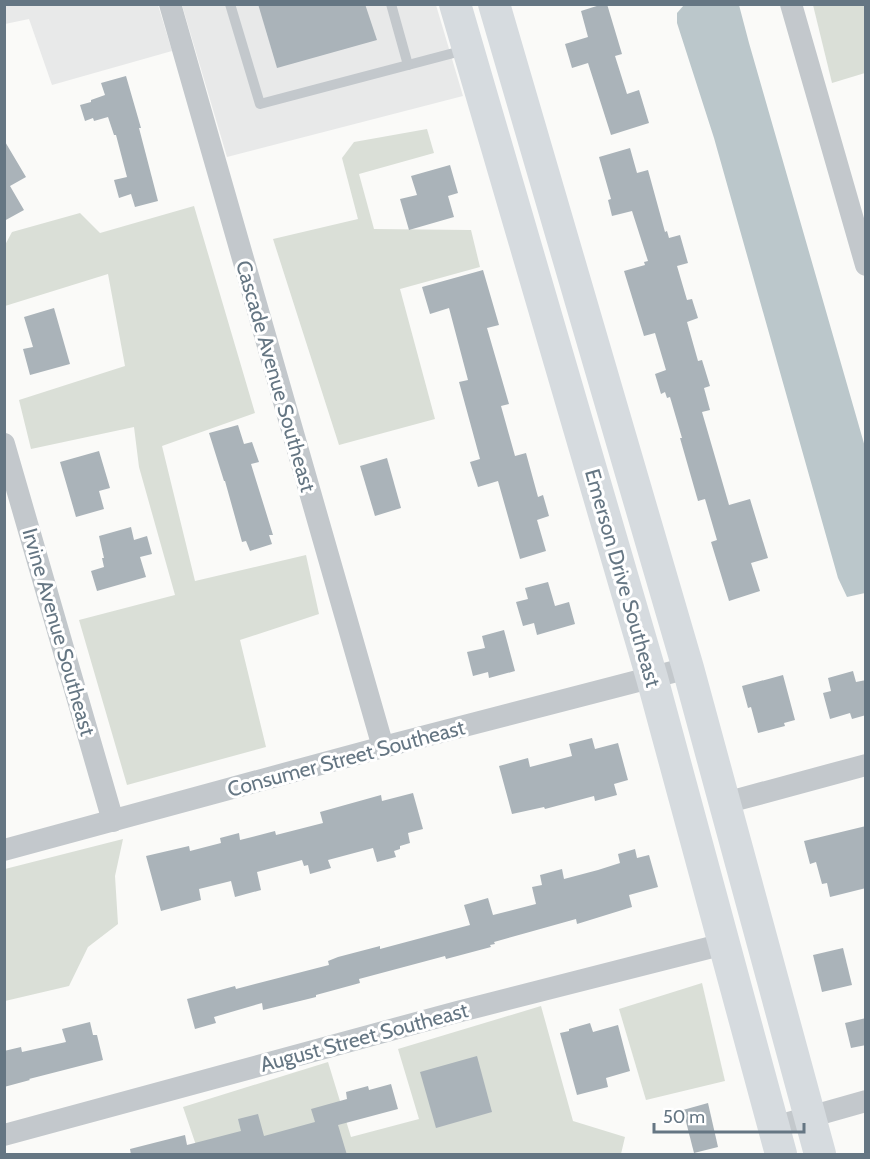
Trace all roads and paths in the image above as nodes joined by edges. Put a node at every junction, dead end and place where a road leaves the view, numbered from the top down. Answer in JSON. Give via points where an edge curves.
{"nodes":[{"id":1,"x":170,"y":4,"type":"edge"},
{"id":2,"x":230,"y":4,"type":"edge"},
{"id":3,"x":391,"y":4,"type":"edge"},
{"id":4,"x":455,"y":4,"type":"edge"},
{"id":5,"x":494,"y":4,"type":"edge"},
{"id":6,"x":791,"y":4,"type":"edge"},
{"id":7,"x":468,"y":49,"type":"junction"},
{"id":8,"x":408,"y":65,"type":"junction"},
{"id":9,"x":866,"y":265,"type":"edge"},
{"id":10,"x":4,"y":444,"type":"edge"},
{"id":11,"x":688,"y":668,"type":"junction"},
{"id":12,"x":652,"y":678,"type":"junction"},
{"id":13,"x":383,"y":747,"type":"junction"},
{"id":14,"x":866,"y":765,"type":"edge"},
{"id":15,"x":725,"y":803,"type":"junction"},
{"id":16,"x":113,"y":821,"type":"junction"},
{"id":17,"x":4,"y":850,"type":"edge"},
{"id":18,"x":724,"y":944,"type":"junction"},
{"id":19,"x":866,"y":1101,"type":"edge"},
{"id":20,"x":810,"y":1116,"type":"junction"},
{"id":21,"x":4,"y":1135,"type":"edge"},
{"id":22,"x":778,"y":1141,"type":"edge"},
{"id":23,"x":820,"y":1155,"type":"edge"}],
"edges":[{"from":1,"to":13,"type":"street","name":"Cascade Avenue Southeast"},
{"from":2,"to":8,"type":"lane","via":[[260,104]]},
{"from":3,"to":8,"type":"lane"},
{"from":4,"to":7,"type":"street","name":"Emerson Drive Southeast"},
{"from":5,"to":11,"type":"street","name":"Emerson Drive Southeast"},
{"from":6,"to":9,"type":"street"},
{"from":7,"to":8,"type":"lane"},
{"from":7,"to":12,"type":"street","name":"Emerson Drive Southeast"},
{"from":10,"to":16,"type":"street","name":"Irvine Avenue Southeast"},
{"from":11,"to":12,"type":"street","name":"Consumer Street Southeast"},
{"from":11,"to":15,"type":"street","name":"Emerson Drive Southeast"},
{"from":12,"to":13,"type":"street","name":"Consumer Street Southeast"},
{"from":12,"to":18,"type":"street","name":"Emerson Drive Southeast"},
{"from":13,"to":16,"type":"street","name":"Consumer Street Southeast"},
{"from":14,"to":15,"type":"street"},
{"from":15,"to":20,"type":"street","name":"Emerson Drive Southeast"},
{"from":16,"to":17,"type":"street","name":"Consumer Street Southeast"},
{"from":18,"to":21,"type":"street","name":"August Street Southeast"},
{"from":18,"to":22,"type":"street","name":"Emerson Drive Southeast"},
{"from":19,"to":20,"type":"street"},
{"from":20,"to":22,"type":"street"},
{"from":20,"to":23,"type":"street","name":"Emerson Drive Southeast"}]}
